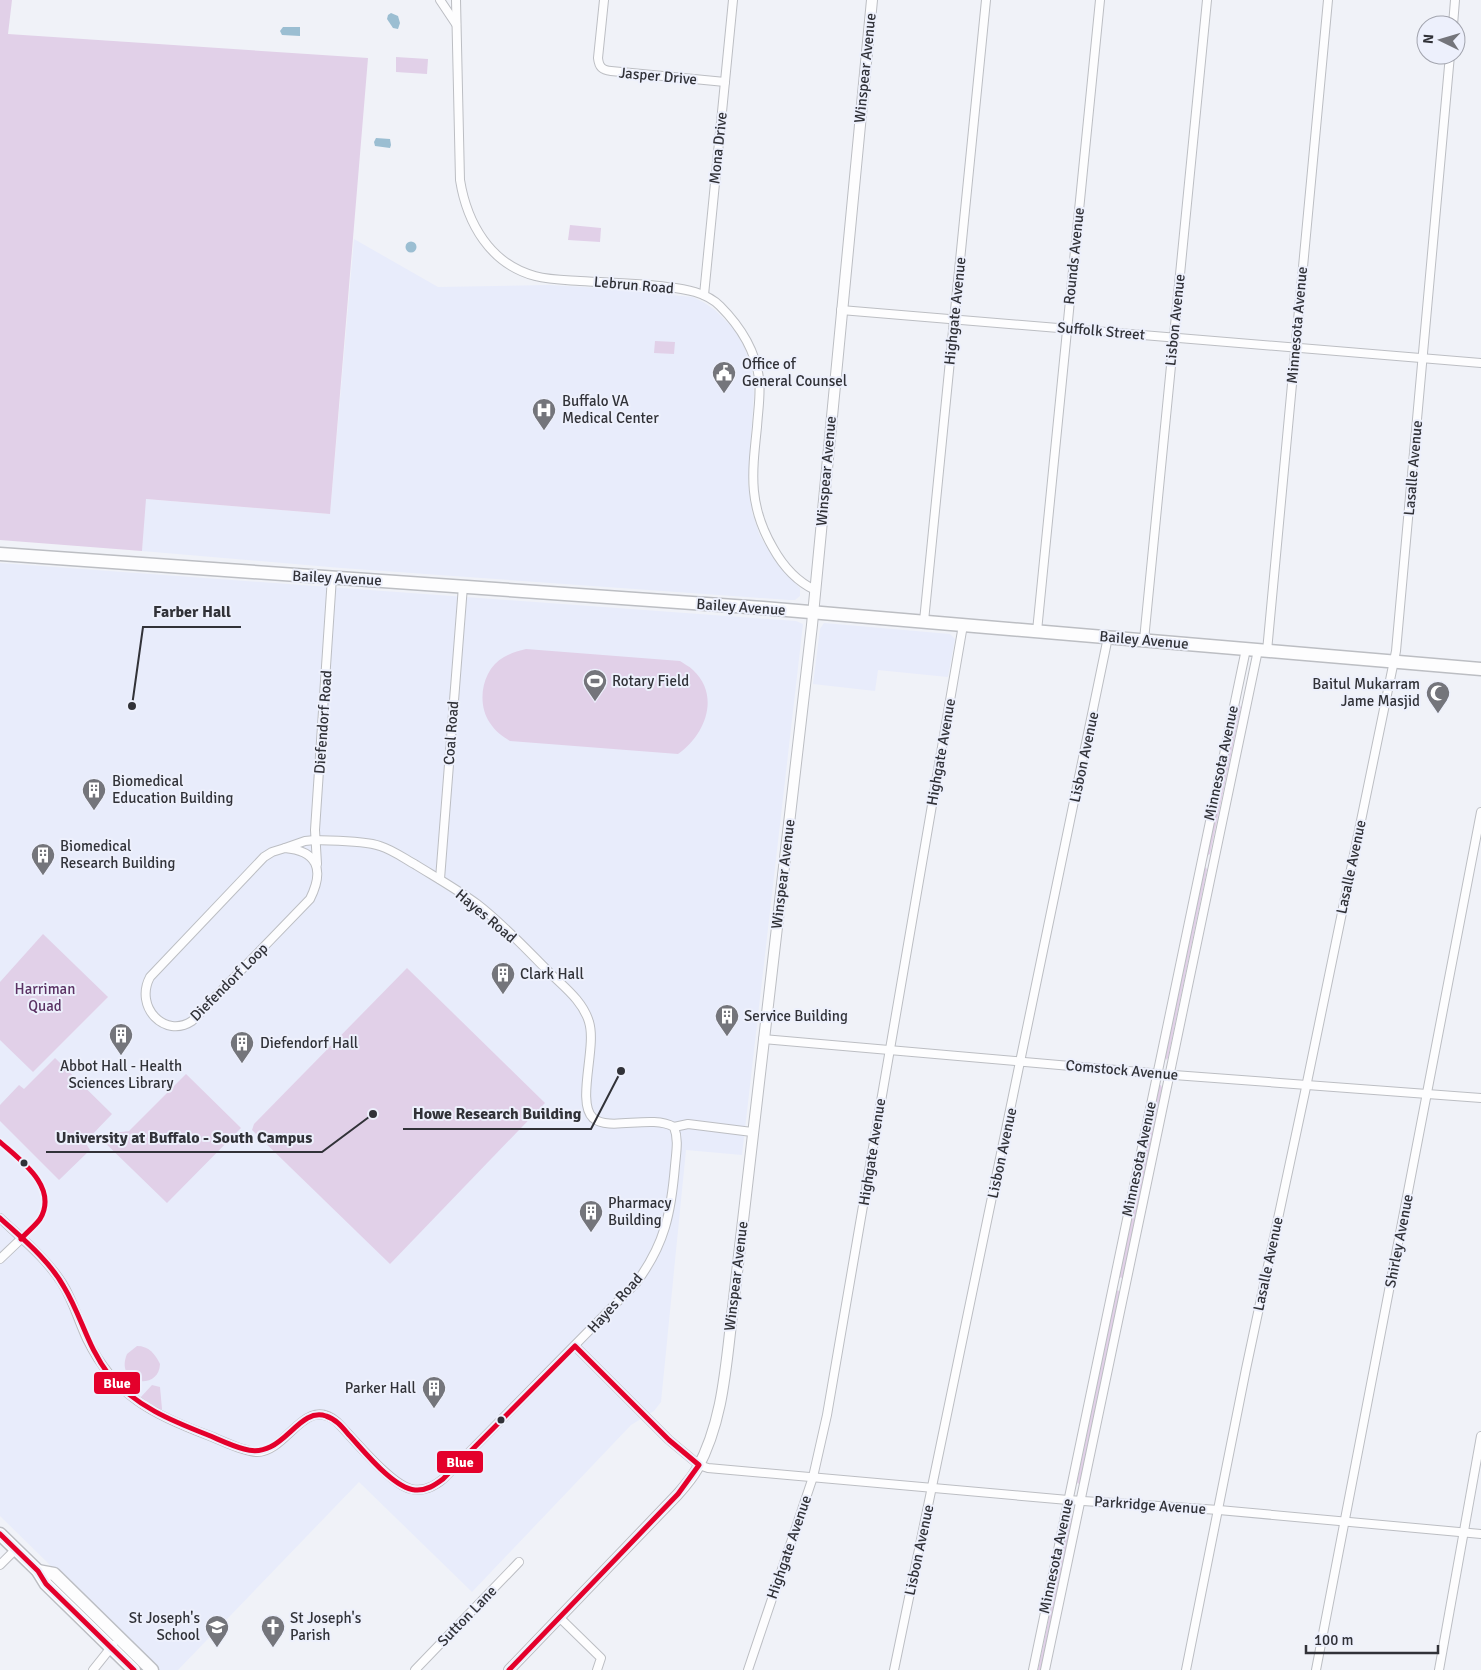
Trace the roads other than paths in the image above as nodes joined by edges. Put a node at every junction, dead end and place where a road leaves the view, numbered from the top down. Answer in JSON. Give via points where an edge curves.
{"nodes":[{"id":1,"x":440,"y":0,"type":"edge"},
{"id":2,"x":456,"y":0,"type":"edge"},
{"id":3,"x":604,"y":0,"type":"edge"},
{"id":4,"x":733,"y":0,"type":"edge"},
{"id":5,"x":872,"y":0,"type":"edge"},
{"id":6,"x":986,"y":0,"type":"edge"},
{"id":7,"x":1100,"y":0,"type":"edge"},
{"id":8,"x":1207,"y":0,"type":"edge"},
{"id":9,"x":1328,"y":0,"type":"edge"},
{"id":10,"x":1455,"y":0,"type":"edge"},
{"id":11,"x":1454,"y":15,"type":"edge"},
{"id":12,"x":456,"y":24,"type":"junction"},
{"id":13,"x":1449,"y":65,"type":"edge"},
{"id":14,"x":725,"y":82,"type":"junction"},
{"id":15,"x":704,"y":296,"type":"junction"},
{"id":16,"x":842,"y":310,"type":"junction"},
{"id":17,"x":954,"y":319,"type":"junction"},
{"id":18,"x":1066,"y":329,"type":"junction"},
{"id":19,"x":1173,"y":337,"type":"junction"},
{"id":20,"x":1294,"y":347,"type":"junction"},
{"id":21,"x":1422,"y":358,"type":"junction"},
{"id":22,"x":1481,"y":363,"type":"edge"},
{"id":23,"x":0,"y":554,"type":"edge"},
{"id":24,"x":332,"y":577,"type":"junction"},
{"id":25,"x":463,"y":586,"type":"junction"},
{"id":26,"x":815,"y":590,"type":"junction"},
{"id":27,"x":813,"y":612,"type":"junction"},
{"id":28,"x":924,"y":622,"type":"junction"},
{"id":29,"x":963,"y":625,"type":"junction"},
{"id":30,"x":1037,"y":631,"type":"junction"},
{"id":31,"x":1108,"y":637,"type":"junction"},
{"id":32,"x":1144,"y":640,"type":"junction"},
{"id":33,"x":1257,"y":650,"type":"junction"},
{"id":34,"x":1394,"y":662,"type":"junction"},
{"id":35,"x":1481,"y":669,"type":"edge"},
{"id":36,"x":1481,"y":812,"type":"edge"},
{"id":37,"x":315,"y":840,"type":"junction"},
{"id":38,"x":285,"y":848,"type":"junction"},
{"id":39,"x":1200,"y":860,"type":"junction"},
{"id":40,"x":1214,"y":864,"type":"junction"},
{"id":41,"x":317,"y":867,"type":"junction"},
{"id":42,"x":440,"y":879,"type":"junction"},
{"id":43,"x":763,"y":1038,"type":"junction"},
{"id":44,"x":889,"y":1050,"type":"junction"},
{"id":45,"x":1020,"y":1061,"type":"junction"},
{"id":46,"x":1157,"y":1073,"type":"junction"},
{"id":47,"x":1169,"y":1074,"type":"junction"},
{"id":48,"x":1307,"y":1084,"type":"junction"},
{"id":49,"x":1427,"y":1095,"type":"junction"},
{"id":50,"x":1481,"y":1098,"type":"edge"},
{"id":51,"x":674,"y":1127,"type":"junction"},
{"id":52,"x":752,"y":1132,"type":"junction"},
{"id":53,"x":0,"y":1218,"type":"edge"},
{"id":54,"x":21,"y":1238,"type":"junction"},
{"id":55,"x":0,"y":1259,"type":"edge"},
{"id":56,"x":1113,"y":1284,"type":"junction"},
{"id":57,"x":1125,"y":1286,"type":"junction"},
{"id":58,"x":575,"y":1346,"type":"junction"},
{"id":59,"x":1481,"y":1436,"type":"edge"},
{"id":60,"x":699,"y":1465,"type":"junction"},
{"id":61,"x":813,"y":1477,"type":"junction"},
{"id":62,"x":932,"y":1487,"type":"junction"},
{"id":63,"x":1068,"y":1500,"type":"junction"},
{"id":64,"x":1081,"y":1500,"type":"junction"},
{"id":65,"x":1219,"y":1510,"type":"junction"},
{"id":66,"x":1344,"y":1521,"type":"junction"},
{"id":67,"x":1464,"y":1532,"type":"junction"},
{"id":68,"x":0,"y":1534,"type":"edge"},
{"id":69,"x":1481,"y":1534,"type":"edge"},
{"id":70,"x":16,"y":1549,"type":"junction"},
{"id":71,"x":519,"y":1562,"type":"dead end"},
{"id":72,"x":0,"y":1565,"type":"edge"},
{"id":73,"x":559,"y":1617,"type":"junction"},
{"id":74,"x":115,"y":1643,"type":"junction"},
{"id":75,"x":93,"y":1670,"type":"edge"},
{"id":76,"x":134,"y":1670,"type":"edge"},
{"id":77,"x":152,"y":1670,"type":"edge"},
{"id":78,"x":415,"y":1670,"type":"edge"},
{"id":79,"x":509,"y":1670,"type":"edge"},
{"id":80,"x":597,"y":1670,"type":"edge"},
{"id":81,"x":748,"y":1670,"type":"edge"},
{"id":82,"x":894,"y":1670,"type":"edge"},
{"id":83,"x":1033,"y":1670,"type":"edge"},
{"id":84,"x":1045,"y":1670,"type":"edge"},
{"id":85,"x":1186,"y":1670,"type":"edge"},
{"id":86,"x":1316,"y":1670,"type":"edge"},
{"id":87,"x":1439,"y":1670,"type":"edge"}],
"edges":[{"from":1,"to":12,"type":"street"},
{"from":2,"to":12,"type":"street","name":"Lebrun Road"},
{"from":3,"to":14,"type":"street","name":"Jasper Drive","via":[[598,58],[601,68]]},
{"from":4,"to":14,"type":"street","name":"Mona Drive"},
{"from":5,"to":16,"type":"street","name":"Winspear Avenue"},
{"from":6,"to":17,"type":"street","name":"Highgate Avenue"},
{"from":7,"to":18,"type":"street","name":"Rounds Avenue"},
{"from":8,"to":19,"type":"street","name":"Lisbon Avenue"},
{"from":9,"to":20,"type":"street","name":"Minnesota Avenue"},
{"from":10,"to":11,"type":"street"},
{"from":12,"to":15,"type":"street","name":"Lebrun Road","via":[[460,180],[471,220],[485,243],[517,269],[534,276],[552,280],[657,286],[689,290]]},
{"from":13,"to":21,"type":"street","name":"Lasalle Avenue"},
{"from":14,"to":15,"type":"street","name":"Mona Drive"},
{"from":15,"to":26,"type":"street","name":"Lebrun Road","via":[[718,304],[736,324],[755,359],[760,390],[752,481],[762,527],[775,552],[794,576]]},
{"from":16,"to":17,"type":"street","name":"Suffolk Street"},
{"from":16,"to":26,"type":"street","name":"Winspear Avenue"},
{"from":17,"to":18,"type":"street","name":"Suffolk Street"},
{"from":17,"to":28,"type":"street","name":"Highgate Avenue"},
{"from":18,"to":19,"type":"street","name":"Suffolk Street"},
{"from":18,"to":30,"type":"street","name":"Rounds Avenue"},
{"from":19,"to":20,"type":"street","name":"Suffolk Street"},
{"from":19,"to":32,"type":"street","name":"Lisbon Avenue"},
{"from":20,"to":21,"type":"street","name":"Suffolk Street"},
{"from":20,"to":33,"type":"street","name":"Minnesota Avenue"},
{"from":21,"to":22,"type":"street","name":"Suffolk Street"},
{"from":21,"to":34,"type":"street","name":"Lasalle Avenue"},
{"from":23,"to":24,"type":"main road","name":"Bailey Avenue"},
{"from":24,"to":25,"type":"main road","name":"Bailey Avenue"},
{"from":24,"to":37,"type":"street","name":"Diefendorf Road"},
{"from":25,"to":27,"type":"main road","name":"Bailey Avenue"},
{"from":25,"to":42,"type":"street","name":"Coal Road"},
{"from":26,"to":27,"type":"street","name":"Winspear Avenue"},
{"from":27,"to":28,"type":"main road","name":"Bailey Avenue"},
{"from":27,"to":43,"type":"street","name":"Winspear Avenue"},
{"from":28,"to":29,"type":"main road","name":"Bailey Avenue"},
{"from":29,"to":30,"type":"main road","name":"Bailey Avenue"},
{"from":29,"to":44,"type":"street","name":"Highgate Avenue"},
{"from":30,"to":31,"type":"main road","name":"Bailey Avenue"},
{"from":31,"to":32,"type":"main road","name":"Bailey Avenue"},
{"from":31,"to":45,"type":"street","name":"Lisbon Avenue"},
{"from":32,"to":33,"type":"main road","name":"Bailey Avenue"},
{"from":33,"to":34,"type":"main road","name":"Bailey Avenue"},
{"from":33,"to":39,"type":"street","name":"Minnesota Avenue"},
{"from":33,"to":40,"type":"street","name":"Minnesota Avenue"},
{"from":34,"to":35,"type":"main road","name":"Bailey Avenue"},
{"from":34,"to":48,"type":"street","name":"Lasalle Avenue"},
{"from":36,"to":49,"type":"street","name":"Shirley Avenue"},
{"from":37,"to":38,"type":"street","name":"Hayes Road"},
{"from":37,"to":41,"type":"street","name":"Diefendorf Road"},
{"from":37,"to":42,"type":"street","name":"Hayes Road","via":[[378,845]]},
{"from":38,"to":41,"type":"street","via":[[309,854]]},
{"from":38,"to":41,"type":"street","name":"Diefendorf Loop","via":[[264,857],[150,977],[146,1002],[158,1020],[182,1026],[192,1021],[306,905],[314,893]]},
{"from":39,"to":40,"type":"street"},
{"from":39,"to":46,"type":"street","name":"Minnesota Avenue"},
{"from":40,"to":47,"type":"street","name":"Minnesota Avenue"},
{"from":42,"to":51,"type":"street","name":"Hayes Road","via":[[492,916],[583,1008],[592,1037],[586,1101],[591,1116],[601,1122],[615,1124],[660,1122]]},
{"from":43,"to":44,"type":"street","name":"Comstock Avenue"},
{"from":43,"to":52,"type":"street","name":"Winspear Avenue"},
{"from":44,"to":45,"type":"street","name":"Comstock Avenue"},
{"from":44,"to":61,"type":"street","name":"Highgate Avenue","via":[[827,1414]]},
{"from":45,"to":46,"type":"street","name":"Comstock Avenue"},
{"from":45,"to":62,"type":"street","name":"Lisbon Avenue"},
{"from":46,"to":47,"type":"street","name":"Comstock Avenue"},
{"from":46,"to":56,"type":"street","name":"Minnesota Avenue"},
{"from":47,"to":48,"type":"street","name":"Comstock Avenue"},
{"from":47,"to":57,"type":"street","name":"Minnesota Avenue"},
{"from":48,"to":49,"type":"street","name":"Comstock Avenue"},
{"from":48,"to":65,"type":"street","name":"Lasalle Avenue"},
{"from":49,"to":50,"type":"street","name":"Comstock Avenue"},
{"from":49,"to":66,"type":"street","name":"Shirley Avenue"},
{"from":51,"to":52,"type":"street","via":[[688,1124]]},
{"from":51,"to":58,"type":"street","name":"Hayes Road","via":[[678,1142],[670,1208],[659,1246],[636,1283]]},
{"from":52,"to":60,"type":"street","name":"Winspear Avenue","via":[[722,1392],[713,1431]]},
{"from":53,"to":54,"type":"street","name":"Hayes Road"},
{"from":54,"to":55,"type":"street"},
{"from":54,"to":58,"type":"street","name":"Hayes Road","via":[[64,1286],[107,1373],[145,1408],[256,1452],[273,1446],[310,1416],[328,1416],[391,1476],[412,1489],[435,1486],[444,1480]]},
{"from":56,"to":57,"type":"street"},
{"from":56,"to":63,"type":"street","name":"Minnesota Avenue"},
{"from":57,"to":64,"type":"street","name":"Minnesota Avenue"},
{"from":58,"to":60,"type":"street","via":[[669,1440]]},
{"from":59,"to":67,"type":"street"},
{"from":60,"to":61,"type":"street","name":"Parkridge Avenue"},
{"from":60,"to":73,"type":"street","name":"Winspear Avenue","via":[[678,1494]]},
{"from":61,"to":62,"type":"street","name":"Parkridge Avenue"},
{"from":61,"to":81,"type":"street","name":"Highgate Avenue"},
{"from":62,"to":63,"type":"street","name":"Parkridge Avenue"},
{"from":62,"to":82,"type":"street","name":"Lisbon Avenue"},
{"from":63,"to":64,"type":"street","name":"Parkridge Avenue"},
{"from":63,"to":83,"type":"street","name":"Minnesota Avenue"},
{"from":64,"to":65,"type":"street","name":"Parkridge Avenue"},
{"from":64,"to":84,"type":"street","name":"Minnesota Avenue"},
{"from":65,"to":66,"type":"street","name":"Parkridge Avenue"},
{"from":65,"to":85,"type":"street","name":"Lasalle Avenue"},
{"from":66,"to":67,"type":"street","name":"Parkridge Avenue"},
{"from":66,"to":86,"type":"street","name":"Shirley Avenue"},
{"from":67,"to":69,"type":"street","name":"Parkridge Avenue"},
{"from":67,"to":87,"type":"street"},
{"from":68,"to":70,"type":"main road"},
{"from":70,"to":72,"type":"street"},
{"from":70,"to":74,"type":"main road","via":[[46,1584]]},
{"from":71,"to":78,"type":"street","name":"Sutton Lane"},
{"from":73,"to":79,"type":"street","name":"Winspear Avenue"},
{"from":73,"to":80,"type":"street","via":[[601,1658]]},
{"from":74,"to":75,"type":"street"},
{"from":74,"to":76,"type":"main road"},
{"from":74,"to":77,"type":"main road"}]}
